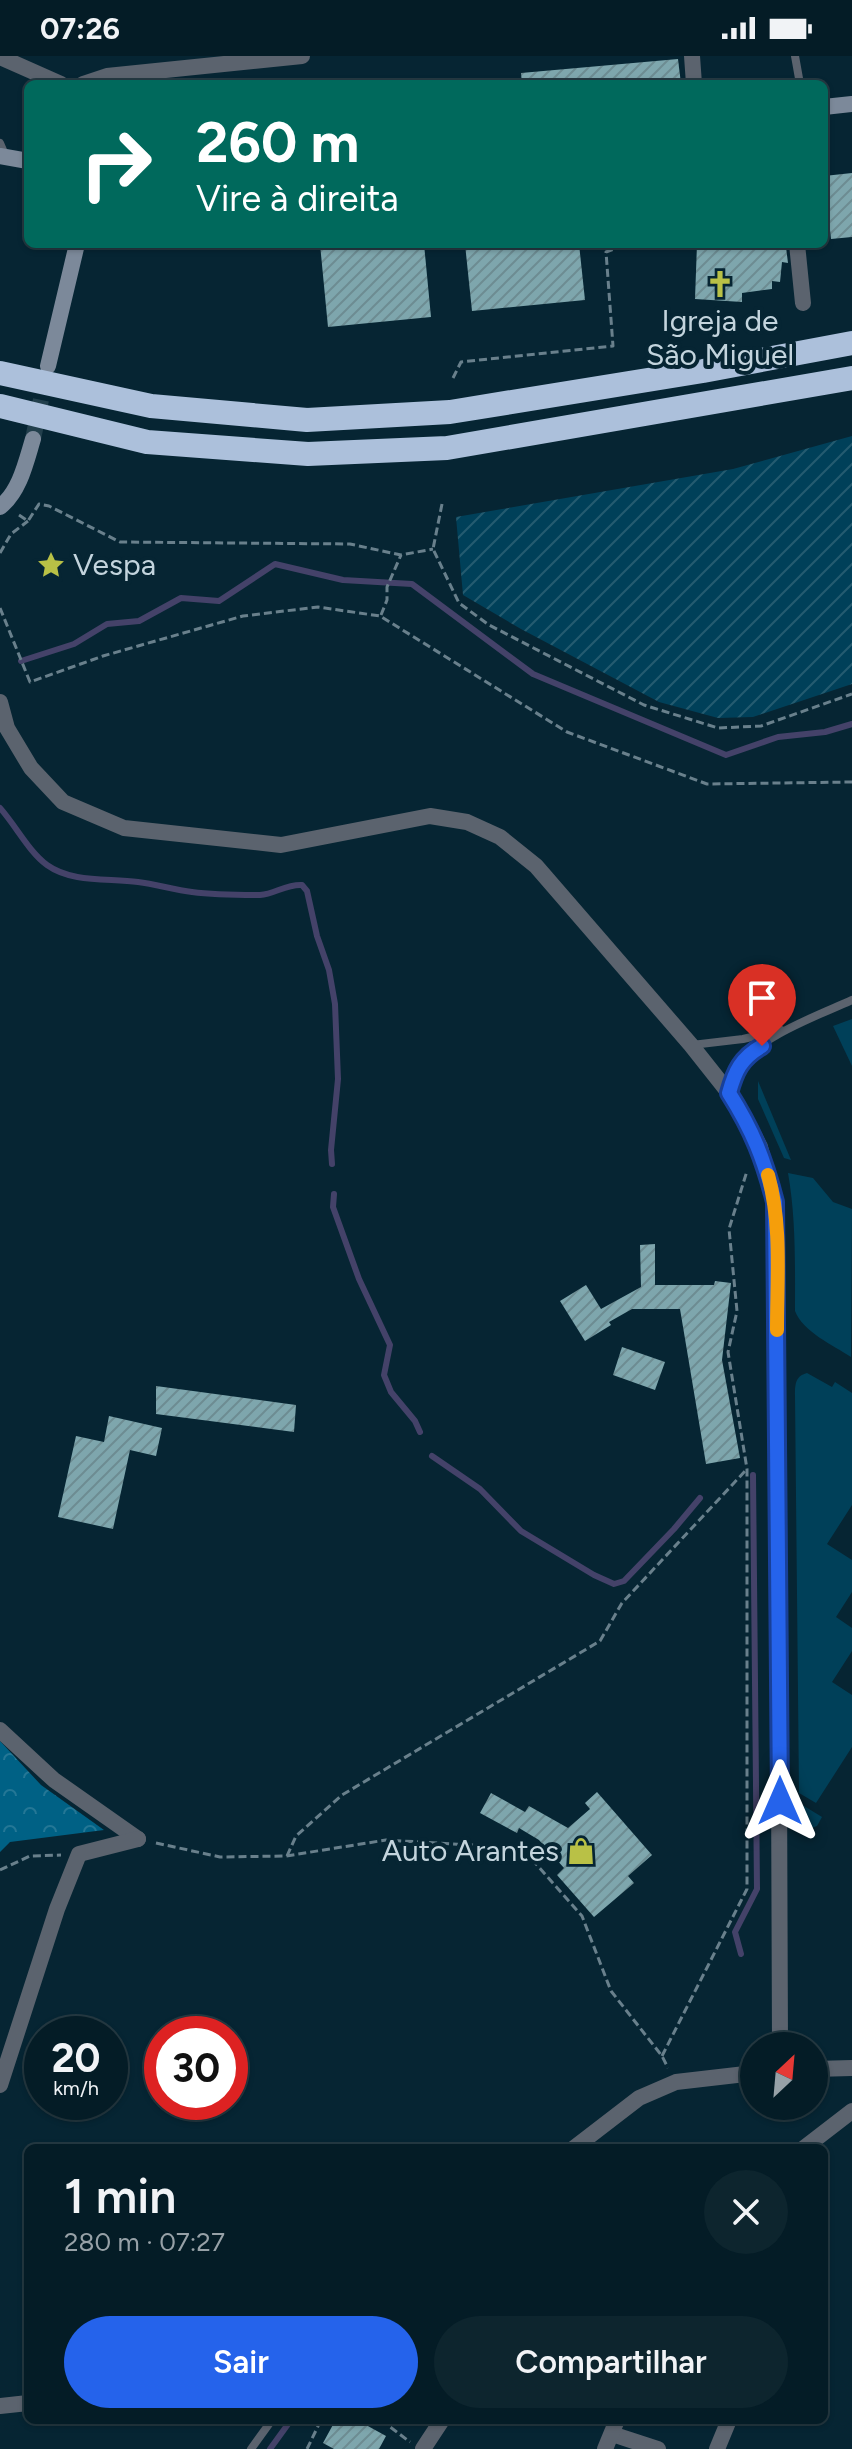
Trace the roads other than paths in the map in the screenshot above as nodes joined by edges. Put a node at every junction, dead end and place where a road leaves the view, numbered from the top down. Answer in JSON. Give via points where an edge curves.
{"nodes":[{"id":1,"x":302,"y":56,"type":"edge"},
{"id":2,"x":692,"y":56,"type":"edge"},
{"id":3,"x":795,"y":56,"type":"edge"},
{"id":4,"x":0,"y":57,"type":"edge"},
{"id":5,"x":52,"y":80,"type":"edge"},
{"id":6,"x":95,"y":80,"type":"edge"},
{"id":7,"x":694,"y":80,"type":"edge"},
{"id":8,"x":799,"y":80,"type":"edge"},
{"id":9,"x":852,"y":104,"type":"edge"},
{"id":10,"x":828,"y":107,"type":"edge"},
{"id":11,"x":2,"y":152,"type":"edge"},
{"id":12,"x":24,"y":160,"type":"edge"},
{"id":13,"x":76,"y":248,"type":"edge"},
{"id":14,"x":797,"y":248,"type":"edge"},
{"id":15,"x":803,"y":303,"type":"dead end"},
{"id":16,"x":852,"y":343,"type":"edge"},
{"id":17,"x":48,"y":366,"type":"tunnel mouth"},
{"id":18,"x":0,"y":373,"type":"edge"},
{"id":19,"x":852,"y":378,"type":"edge"},
{"id":20,"x":0,"y":406,"type":"edge"},
{"id":21,"x":33,"y":439,"type":"tunnel mouth"},
{"id":22,"x":0,"y":507,"type":"edge"},
{"id":23,"x":0,"y":702,"type":"edge"},
{"id":24,"x":852,"y":1000,"type":"edge"},
{"id":25,"x":790,"y":1028,"type":"junction"},
{"id":26,"x":691,"y":1045,"type":"junction"},
{"id":27,"x":729,"y":1093,"type":"junction"},
{"id":28,"x":0,"y":1730,"type":"edge"},
{"id":29,"x":780,"y":2032,"type":"edge"},
{"id":30,"x":852,"y":2068,"type":"edge"},
{"id":31,"x":828,"y":2069,"type":"edge"},
{"id":32,"x":740,"y":2075,"type":"edge"},
{"id":33,"x":0,"y":2085,"type":"edge"},
{"id":34,"x":852,"y":2111,"type":"edge"},
{"id":35,"x":579,"y":2144,"type":"edge"},
{"id":36,"x":809,"y":2144,"type":"edge"},
{"id":37,"x":24,"y":2403,"type":"edge"},
{"id":38,"x":0,"y":2406,"type":"edge"},
{"id":39,"x":269,"y":2424,"type":"edge"},
{"id":40,"x":439,"y":2424,"type":"edge"},
{"id":41,"x":727,"y":2424,"type":"edge"},
{"id":42,"x":611,"y":2434,"type":"edge"},
{"id":43,"x":251,"y":2449,"type":"edge"},
{"id":44,"x":421,"y":2449,"type":"edge"},
{"id":45,"x":658,"y":2449,"type":"edge"},
{"id":46,"x":717,"y":2449,"type":"edge"}],
"edges":[{"from":1,"to":6,"type":"street"},
{"from":2,"to":7,"type":"street"},
{"from":3,"to":8,"type":"lane"},
{"from":4,"to":5,"type":"street"},
{"from":9,"to":10,"type":"street"},
{"from":11,"to":12,"type":"street"},
{"from":13,"to":17,"type":"street"},
{"from":14,"to":15,"type":"street"},
{"from":16,"to":18,"type":"highway","via":[[450,412],[307,420],[151,406]]},
{"from":19,"to":20,"type":"highway","via":[[447,448],[308,454],[147,442]]},
{"from":21,"to":22,"type":"street","via":[[22,476]]},
{"from":23,"to":26,"type":"street","via":[[7,728],[31,768],[63,802],[124,828],[281,845],[430,816],[467,822],[500,837],[536,866]]},
{"from":24,"to":25,"type":"lane"},
{"from":25,"to":26,"type":"lane"},
{"from":25,"to":27,"type":"lane","via":[[745,1058]]},
{"from":26,"to":27,"type":"street"},
{"from":27,"to":29,"type":"street","via":[[756,1140],[775,1202],[777,1230]]},
{"from":28,"to":33,"type":"street","via":[[54,1780],[138,1839],[79,1854]]},
{"from":30,"to":31,"type":"street"},
{"from":32,"to":35,"type":"street","via":[[676,2082],[639,2098]]},
{"from":34,"to":36,"type":"street"},
{"from":37,"to":38,"type":"street"},
{"from":39,"to":43,"type":"lane"},
{"from":40,"to":44,"type":"street"},
{"from":41,"to":46,"type":"street"},
{"from":42,"to":45,"type":"street"}]}
